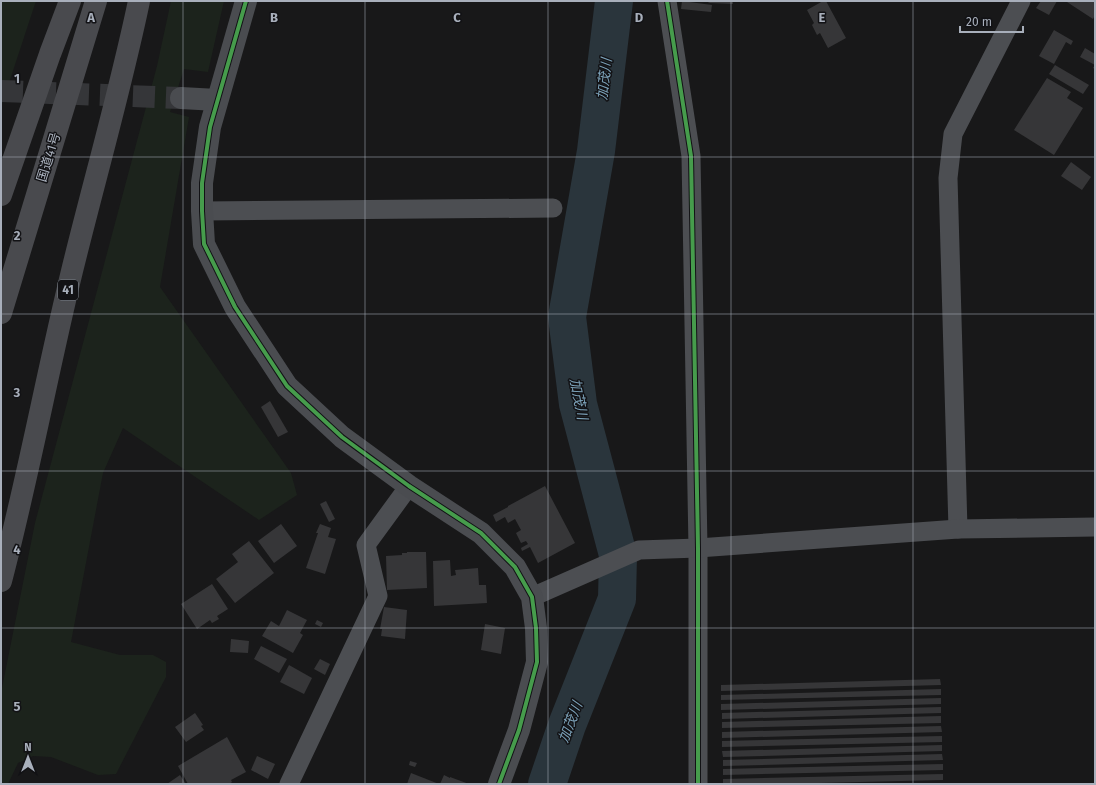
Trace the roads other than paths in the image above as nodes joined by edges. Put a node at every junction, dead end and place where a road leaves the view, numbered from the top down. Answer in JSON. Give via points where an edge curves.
{"nodes":[{"id":1,"x":70,"y":1,"type":"edge"},
{"id":2,"x":86,"y":1,"type":"edge"},
{"id":3,"x":96,"y":1,"type":"edge"},
{"id":4,"x":139,"y":1,"type":"edge"},
{"id":5,"x":246,"y":1,"type":"edge"},
{"id":6,"x":667,"y":1,"type":"edge"},
{"id":7,"x":1021,"y":1,"type":"edge"},
{"id":8,"x":181,"y":98,"type":"tunnel mouth"},
{"id":9,"x":217,"y":100,"type":"junction"},
{"id":10,"x":1,"y":195,"type":"edge"},
{"id":11,"x":553,"y":208,"type":"dead end"},
{"id":12,"x":202,"y":211,"type":"junction"},
{"id":13,"x":1,"y":276,"type":"edge"},
{"id":14,"x":1,"y":313,"type":"edge"},
{"id":15,"x":409,"y":486,"type":"junction"},
{"id":16,"x":1095,"y":527,"type":"edge"},
{"id":17,"x":958,"y":529,"type":"junction"},
{"id":18,"x":698,"y":548,"type":"junction"},
{"id":19,"x":1,"y":581,"type":"edge"},
{"id":20,"x":532,"y":597,"type":"junction"},
{"id":21,"x":290,"y":784,"type":"edge"},
{"id":22,"x":499,"y":784,"type":"edge"},
{"id":23,"x":698,"y":784,"type":"edge"}],
"edges":[{"from":1,"to":10,"type":"highway"},
{"from":2,"to":13,"type":"highway","name":"国道41号","via":[[48,116]]},
{"from":3,"to":14,"type":"highway","name":"国道41号"},
{"from":4,"to":19,"type":"highway","number":"41","via":[[127,59],[72,273]]},
{"from":5,"to":9,"type":"street"},
{"from":6,"to":18,"type":"street","via":[[691,156]]},
{"from":7,"to":17,"type":"street","via":[[953,134],[952,142],[948,178]]},
{"from":8,"to":9,"type":"street"},
{"from":9,"to":12,"type":"street","via":[[210,127],[202,183]]},
{"from":11,"to":12,"type":"street"},
{"from":12,"to":15,"type":"street","via":[[204,244],[207,251],[235,307],[287,386],[342,437]]},
{"from":15,"to":20,"type":"street","via":[[481,533],[515,567]]},
{"from":15,"to":21,"type":"street","via":[[366,545],[378,596]]},
{"from":16,"to":17,"type":"street"},
{"from":17,"to":18,"type":"street"},
{"from":18,"to":20,"type":"street","via":[[639,550]]},
{"from":18,"to":23,"type":"street"},
{"from":20,"to":22,"type":"street","via":[[537,662],[519,730]]}]}
